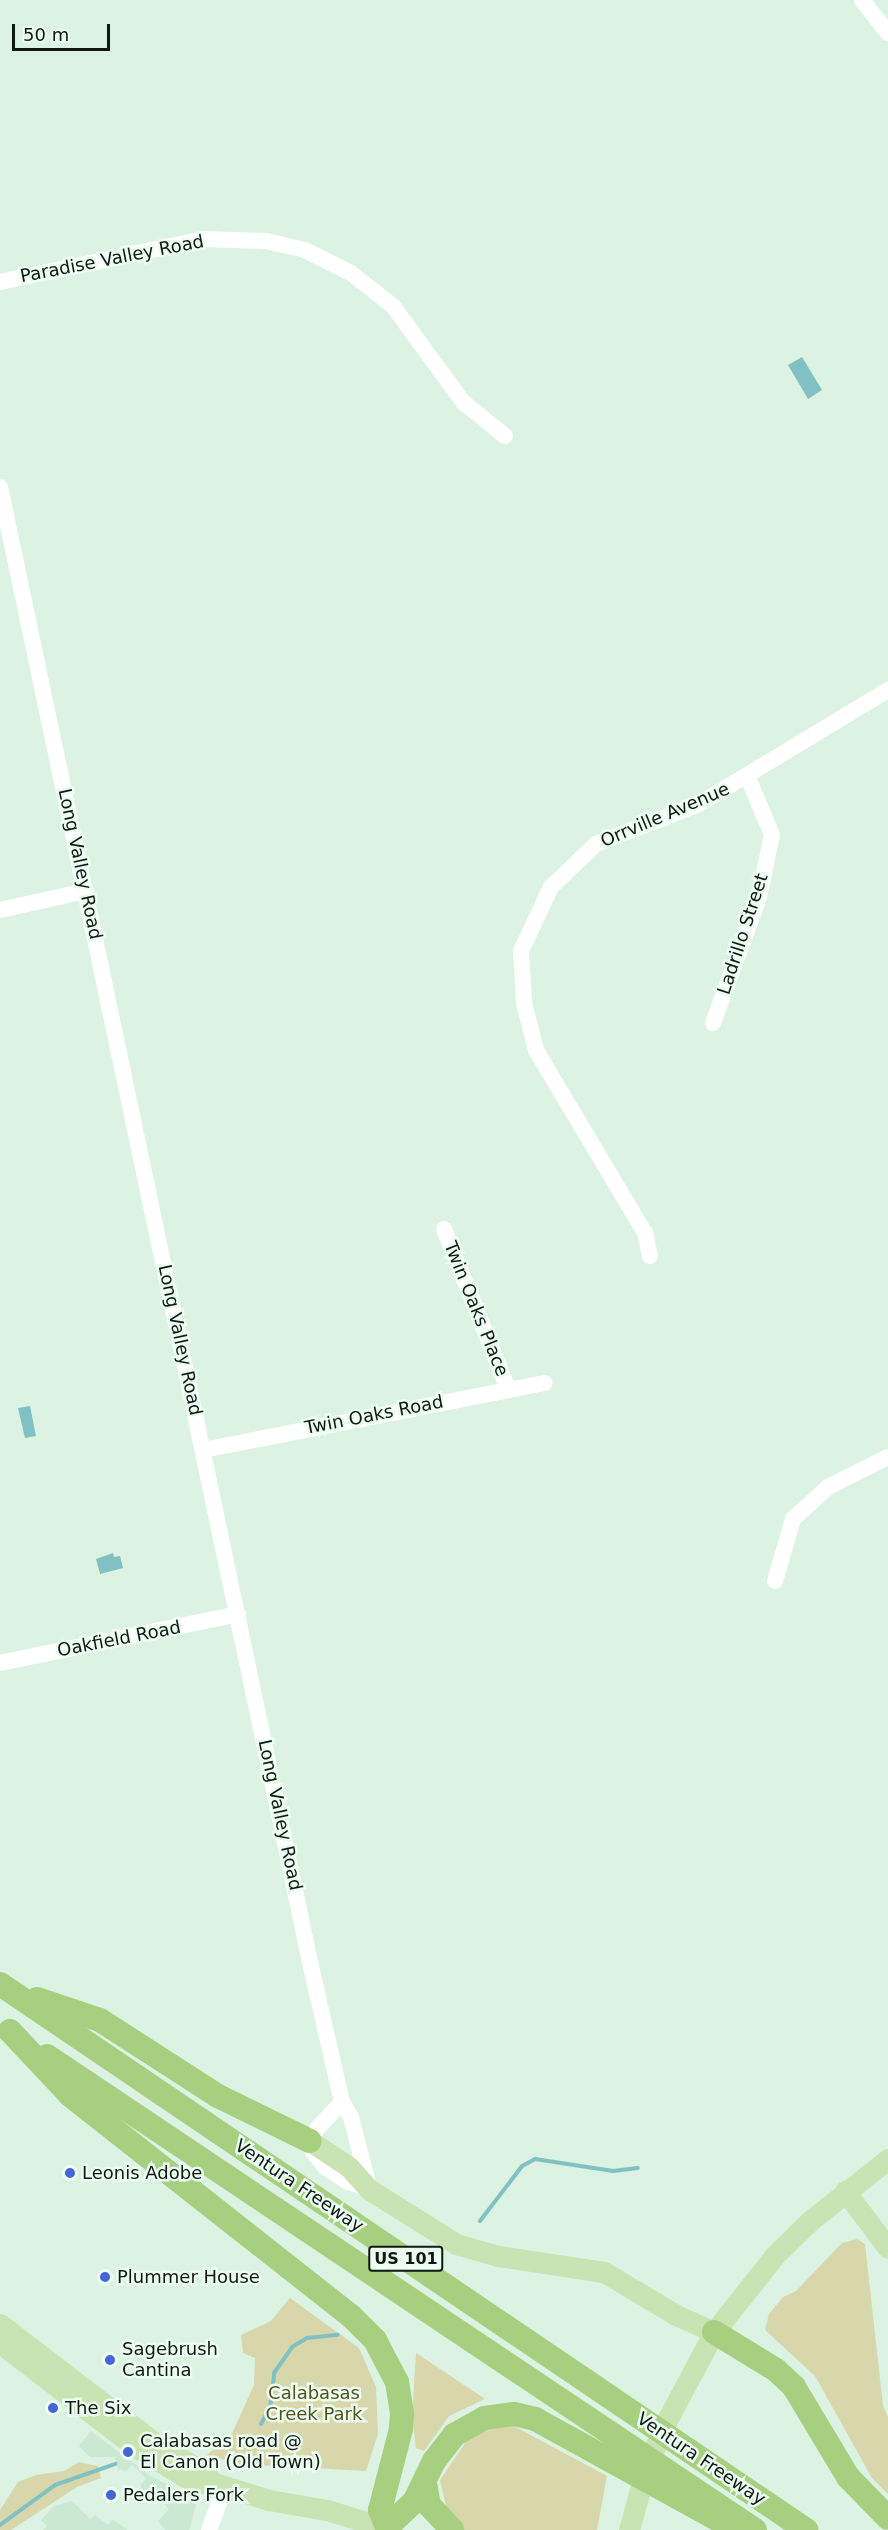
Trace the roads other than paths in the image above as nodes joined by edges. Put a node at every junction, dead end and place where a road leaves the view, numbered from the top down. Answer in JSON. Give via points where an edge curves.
{"nodes":[{"id":1,"x":862,"y":0,"type":"edge"},
{"id":2,"x":888,"y":33,"type":"edge"},
{"id":3,"x":0,"y":282,"type":"edge"},
{"id":4,"x":505,"y":436,"type":"dead end"},
{"id":5,"x":0,"y":487,"type":"edge"},
{"id":6,"x":888,"y":690,"type":"edge"},
{"id":7,"x":748,"y":778,"type":"junction"},
{"id":8,"x":86,"y":891,"type":"junction"},
{"id":9,"x":0,"y":910,"type":"edge"},
{"id":10,"x":713,"y":1023,"type":"dead end"},
{"id":11,"x":444,"y":1229,"type":"dead end"},
{"id":12,"x":650,"y":1256,"type":"dead end"},
{"id":13,"x":544,"y":1383,"type":"dead end"},
{"id":14,"x":508,"y":1389,"type":"junction"},
{"id":15,"x":203,"y":1450,"type":"junction"},
{"id":16,"x":888,"y":1457,"type":"edge"},
{"id":17,"x":775,"y":1581,"type":"dead end"},
{"id":18,"x":238,"y":1614,"type":"junction"},
{"id":19,"x":0,"y":1663,"type":"edge"},
{"id":20,"x":4,"y":1986,"type":"edge"},
{"id":21,"x":5,"y":2028,"type":"edge"},
{"id":22,"x":342,"y":2102,"type":"junction"},
{"id":23,"x":310,"y":2141,"type":"junction"},
{"id":24,"x":888,"y":2159,"type":"edge"},
{"id":25,"x":370,"y":2190,"type":"junction"},
{"id":26,"x":845,"y":2191,"type":"junction"},
{"id":27,"x":888,"y":2248,"type":"edge"},
{"id":28,"x":0,"y":2324,"type":"edge"},
{"id":29,"x":714,"y":2332,"type":"junction"},
{"id":30,"x":0,"y":2343,"type":"edge"},
{"id":31,"x":425,"y":2483,"type":"junction"},
{"id":32,"x":220,"y":2485,"type":"junction"},
{"id":33,"x":888,"y":2518,"type":"edge"},
{"id":34,"x":393,"y":2529,"type":"edge"},
{"id":35,"x":209,"y":2530,"type":"edge"},
{"id":36,"x":452,"y":2530,"type":"edge"},
{"id":37,"x":629,"y":2530,"type":"edge"},
{"id":38,"x":737,"y":2530,"type":"edge"},
{"id":39,"x":755,"y":2530,"type":"edge"},
{"id":40,"x":806,"y":2530,"type":"edge"}],
"edges":[{"from":1,"to":2,"type":"street"},
{"from":3,"to":4,"type":"street","name":"Paradise Valley Road","via":[[204,239],[266,241],[305,250],[351,273],[393,306],[463,402]]},
{"from":5,"to":8,"type":"street","name":"Long Valley Road"},
{"from":6,"to":7,"type":"street","name":"Orrville Avenue"},
{"from":7,"to":10,"type":"street","name":"Ladrillo Street","via":[[772,835],[759,897]]},
{"from":7,"to":12,"type":"street","name":"Orrville Avenue","via":[[699,804],[596,844],[551,887],[521,951],[524,1003],[536,1050],[645,1233]]},
{"from":8,"to":9,"type":"street"},
{"from":8,"to":15,"type":"street","name":"Long Valley Road"},
{"from":11,"to":14,"type":"street","name":"Twin Oaks Place"},
{"from":13,"to":14,"type":"street","name":"Twin Oaks Road"},
{"from":14,"to":15,"type":"street","name":"Twin Oaks Road"},
{"from":15,"to":18,"type":"street","name":"Long Valley Road"},
{"from":16,"to":17,"type":"street","via":[[828,1487],[793,1519]]},
{"from":18,"to":19,"type":"street","name":"Oakfield Road"},
{"from":18,"to":22,"type":"street","name":"Long Valley Road"},
{"from":20,"to":23,"type":"highway","via":[[100,2020],[218,2096]]},
{"from":20,"to":40,"type":"highway","name":"Ventura Freeway","number":"US 101"},
{"from":21,"to":34,"type":"highway","via":[[70,2095],[351,2316],[375,2340],[397,2382],[402,2413],[399,2440],[380,2510]]},
{"from":21,"to":39,"type":"highway","name":"Ventura Freeway","number":"US 101"},
{"from":22,"to":23,"type":"street"},
{"from":22,"to":25,"type":"street","name":"Long Valley Road","via":[[351,2117]]},
{"from":23,"to":25,"type":"main road","via":[[349,2167]]},
{"from":24,"to":26,"type":"main road"},
{"from":25,"to":29,"type":"main road","via":[[456,2244],[498,2256],[603,2272],[676,2315]]},
{"from":26,"to":27,"type":"main road"},
{"from":26,"to":29,"type":"main road","via":[[775,2255]]},
{"from":28,"to":32,"type":"main road","via":[[159,2446]]},
{"from":29,"to":33,"type":"highway","via":[[776,2370],[794,2387],[848,2477]]},
{"from":29,"to":37,"type":"main road","via":[[646,2468]]},
{"from":30,"to":32,"type":"main road","via":[[134,2446],[195,2483]]},
{"from":31,"to":34,"type":"highway"},
{"from":31,"to":36,"type":"highway","via":[[429,2505]]},
{"from":31,"to":38,"type":"highway","via":[[434,2461],[454,2435],[485,2418],[514,2414],[535,2419]]},
{"from":32,"to":34,"type":"main road"},
{"from":32,"to":35,"type":"street"}]}
